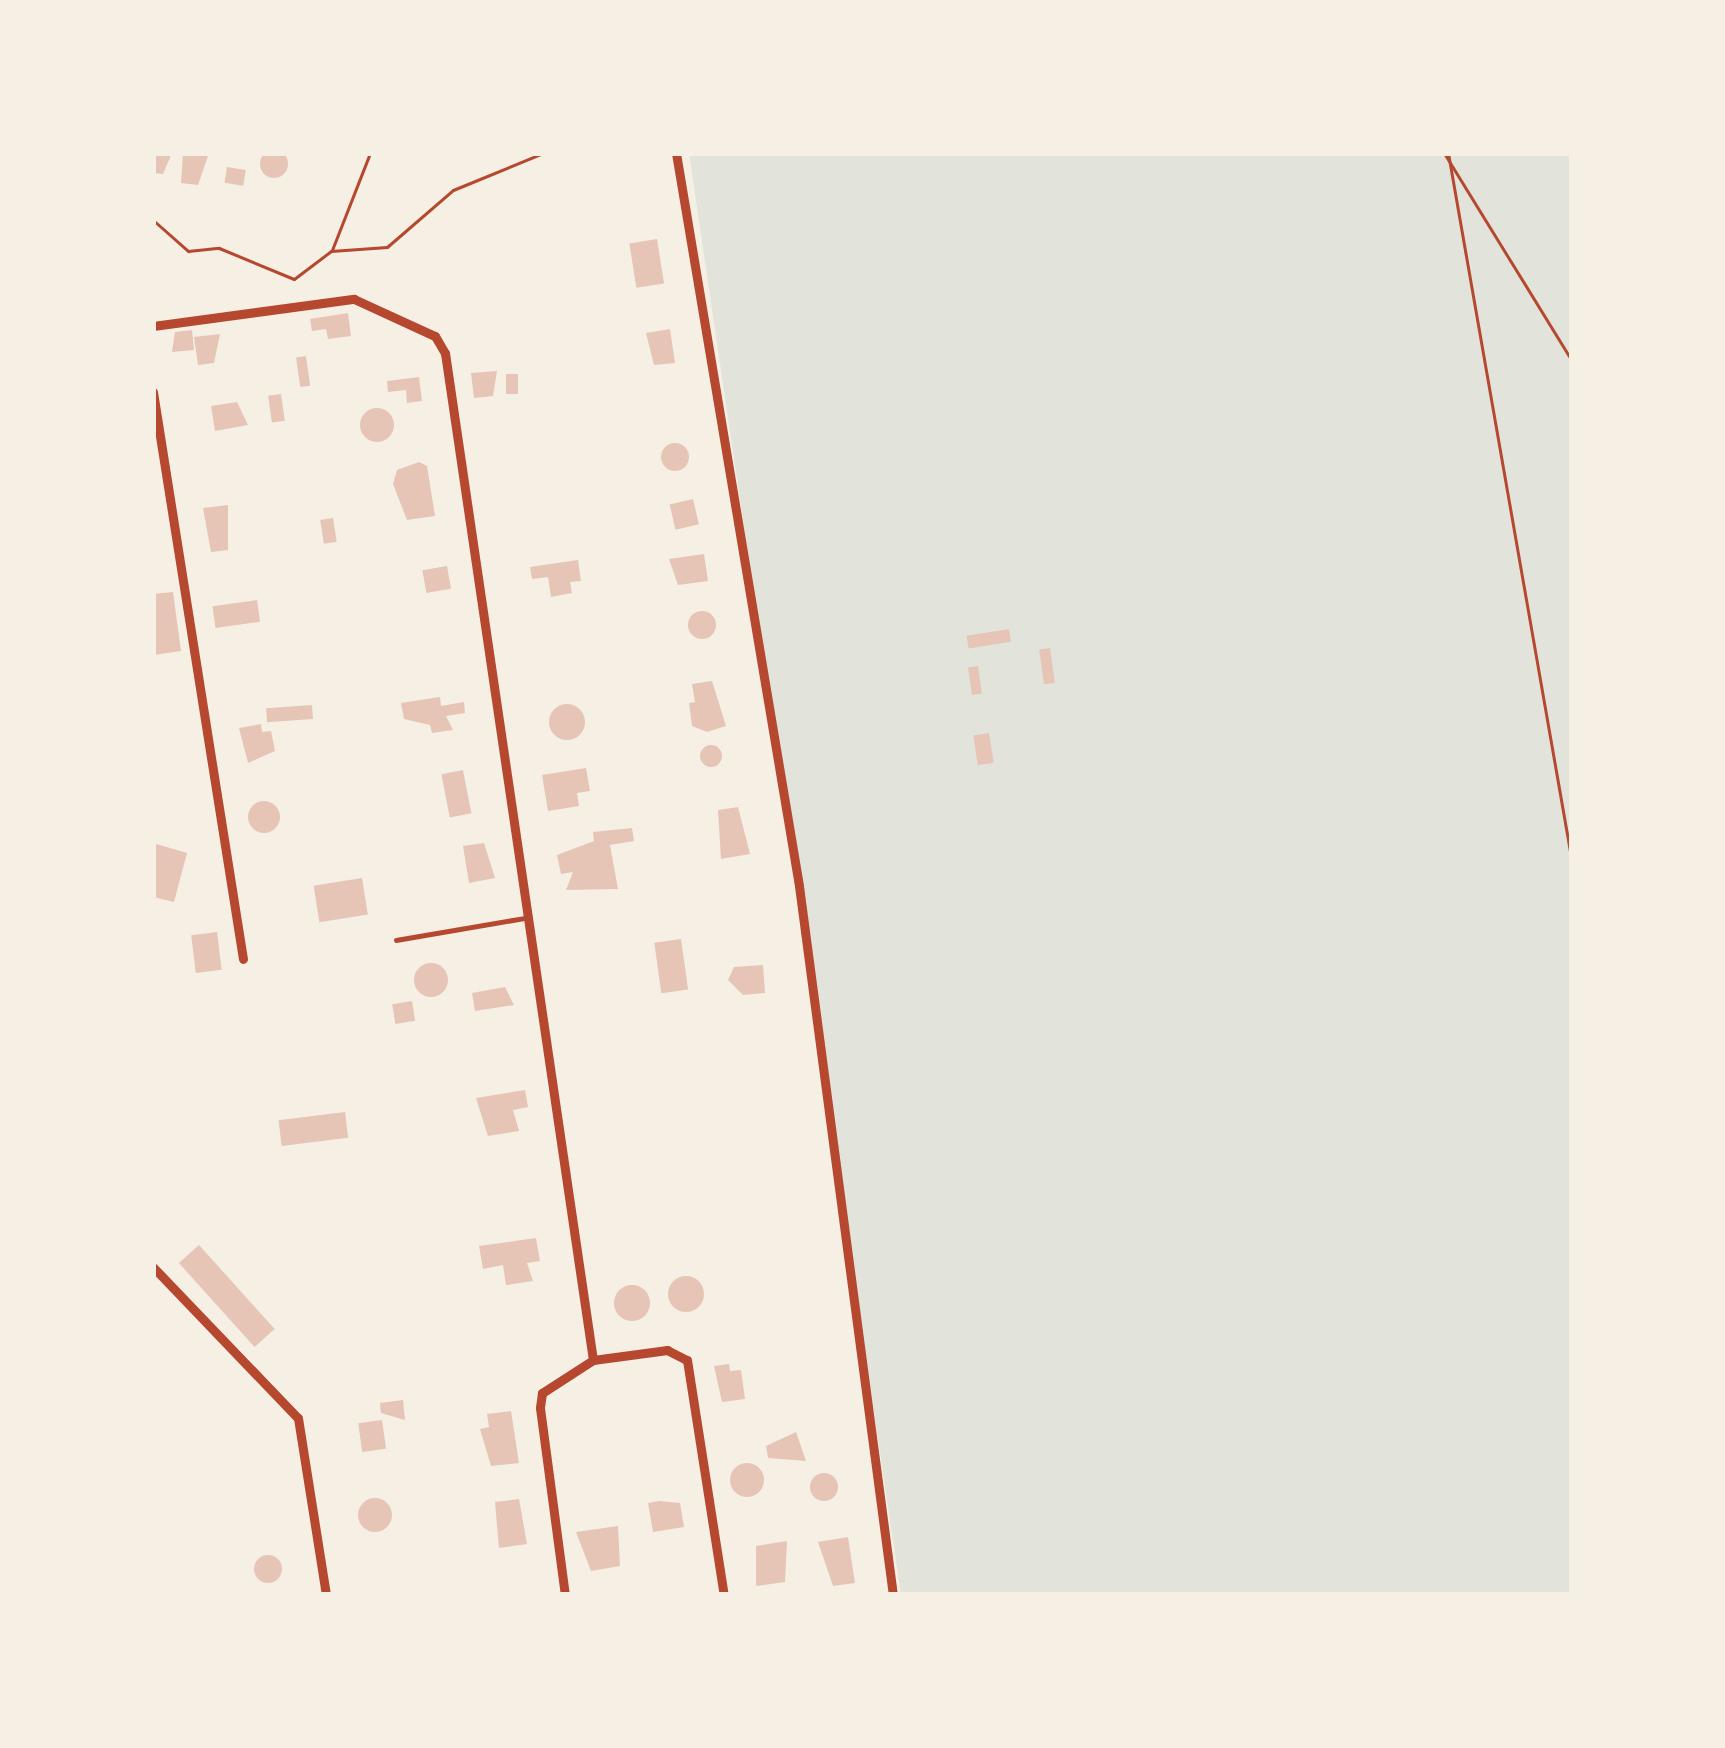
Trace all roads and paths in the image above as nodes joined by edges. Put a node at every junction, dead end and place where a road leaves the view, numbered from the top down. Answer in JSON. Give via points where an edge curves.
{"nodes":[{"id":1,"x":370,"y":153,"type":"edge"},
{"id":2,"x":543,"y":153,"type":"edge"},
{"id":3,"x":676,"y":153,"type":"edge"},
{"id":4,"x":1446,"y":153,"type":"edge"},
{"id":5,"x":1449,"y":161,"type":"junction"},
{"id":6,"x":153,"y":220,"type":"edge"},
{"id":7,"x":331,"y":251,"type":"junction"},
{"id":8,"x":153,"y":326,"type":"edge"},
{"id":9,"x":1572,"y":362,"type":"edge"},
{"id":10,"x":153,"y":392,"type":"edge"},
{"id":11,"x":1572,"y":863,"type":"edge"},
{"id":12,"x":525,"y":918,"type":"junction"},
{"id":13,"x":396,"y":940,"type":"dead end"},
{"id":14,"x":243,"y":959,"type":"dead end"},
{"id":15,"x":153,"y":1267,"type":"edge"},
{"id":16,"x":593,"y":1360,"type":"junction"},
{"id":17,"x":326,"y":1595,"type":"edge"},
{"id":18,"x":565,"y":1595,"type":"edge"},
{"id":19,"x":724,"y":1595,"type":"edge"},
{"id":20,"x":893,"y":1595,"type":"edge"}],
"edges":[{"from":1,"to":7,"type":"path"},
{"from":2,"to":7,"type":"path","via":[[453,190],[387,247]]},
{"from":3,"to":20,"type":"street","via":[[799,886]]},
{"from":4,"to":5,"type":"path"},
{"from":5,"to":9,"type":"path"},
{"from":5,"to":11,"type":"path"},
{"from":6,"to":7,"type":"path","via":[[188,251],[218,248],[284,280]]},
{"from":8,"to":12,"type":"street","via":[[354,298],[435,336],[446,353]]},
{"from":10,"to":14,"type":"street"},
{"from":12,"to":13,"type":"lane"},
{"from":12,"to":16,"type":"street"},
{"from":15,"to":17,"type":"street","via":[[298,1418]]},
{"from":16,"to":18,"type":"street","via":[[542,1393],[539,1408]]},
{"from":16,"to":19,"type":"street","via":[[667,1350],[688,1360]]}]}
